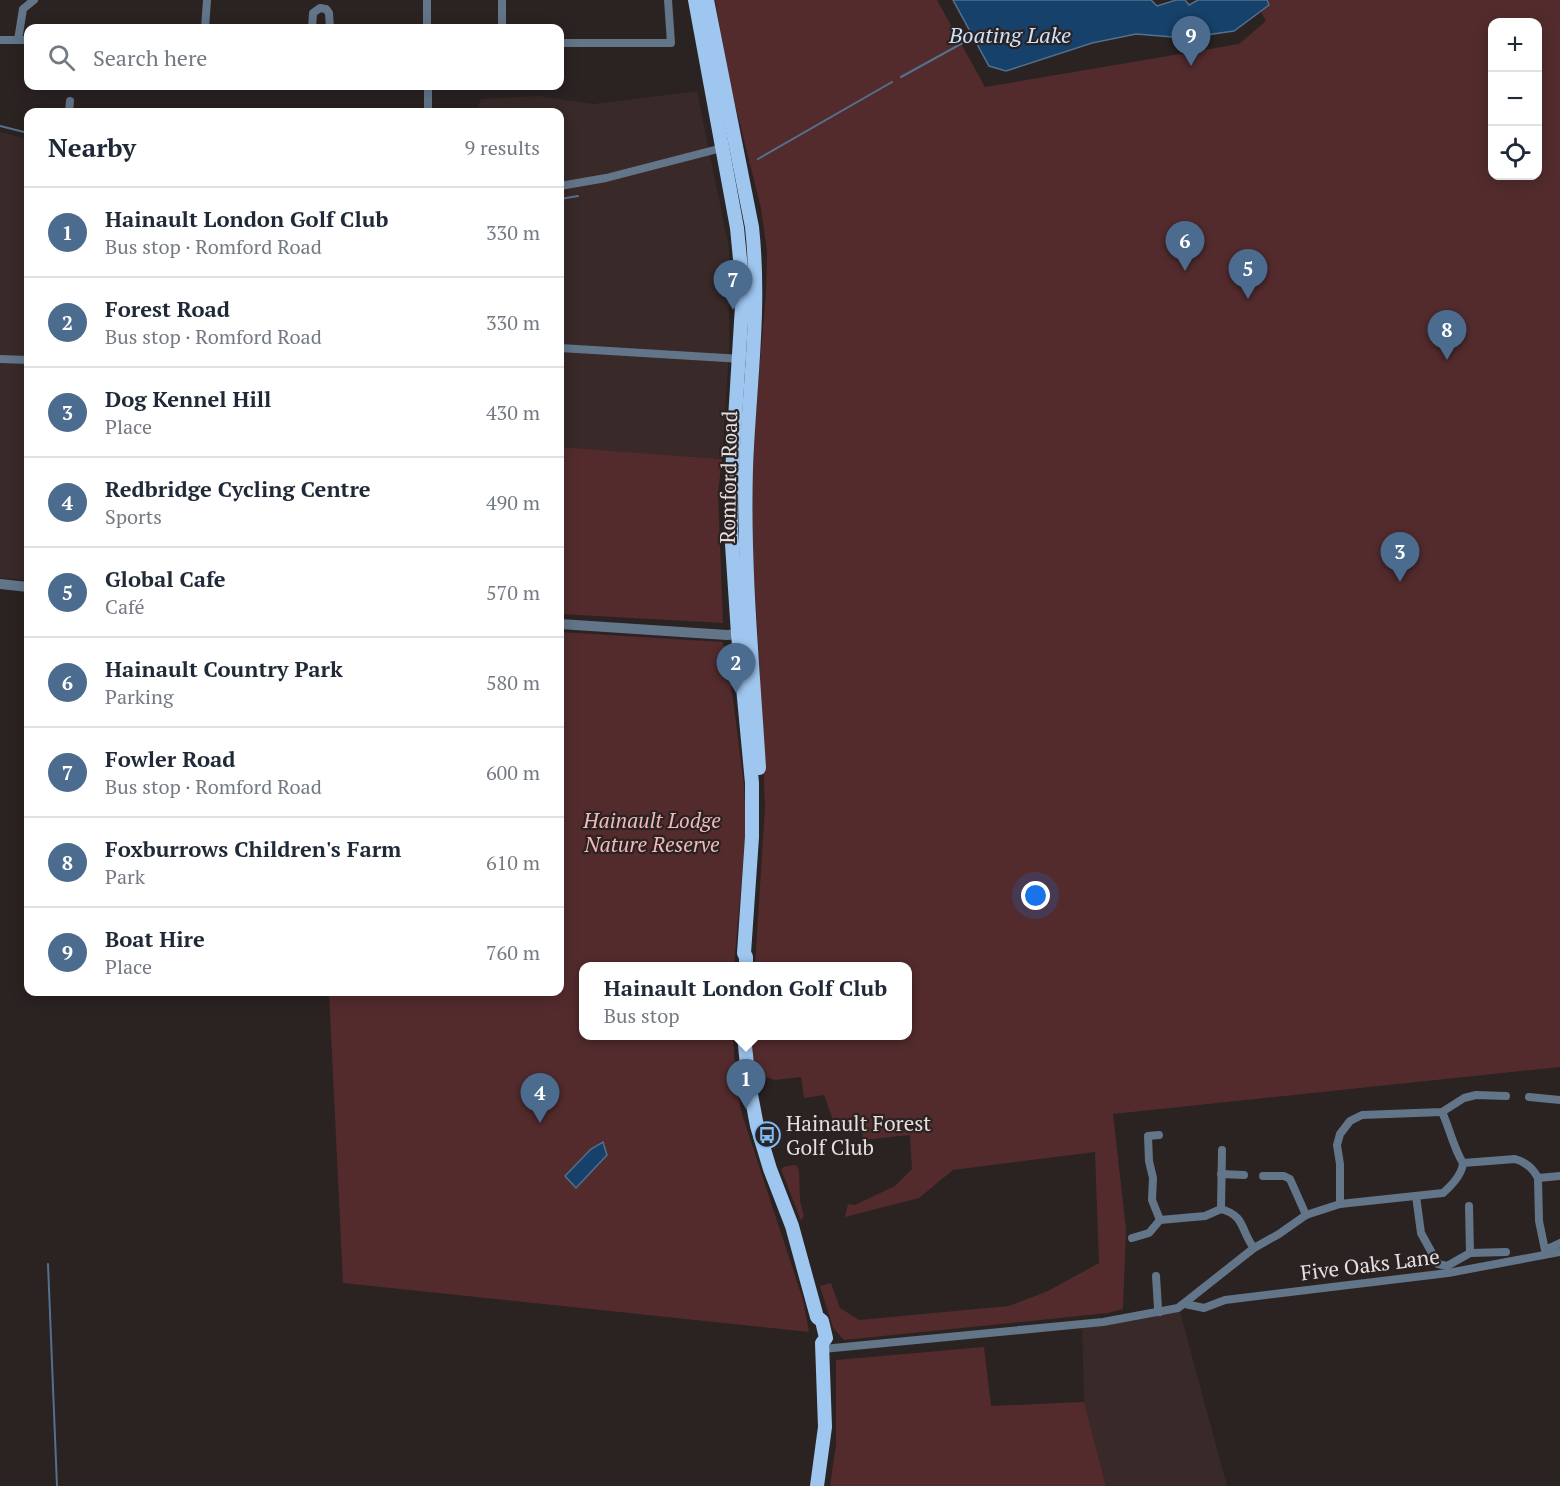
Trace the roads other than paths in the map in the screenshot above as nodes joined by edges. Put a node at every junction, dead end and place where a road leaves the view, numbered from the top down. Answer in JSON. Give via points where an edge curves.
{"nodes":[{"id":1,"x":34,"y":0,"type":"edge"},
{"id":2,"x":207,"y":0,"type":"edge"},
{"id":3,"x":427,"y":0,"type":"edge"},
{"id":4,"x":502,"y":0,"type":"edge"},
{"id":5,"x":668,"y":0,"type":"edge"},
{"id":6,"x":695,"y":0,"type":"edge"},
{"id":7,"x":707,"y":0,"type":"edge"},
{"id":8,"x":206,"y":24,"type":"edge"},
{"id":9,"x":312,"y":24,"type":"edge"},
{"id":10,"x":330,"y":24,"type":"edge"},
{"id":11,"x":427,"y":24,"type":"edge"},
{"id":12,"x":502,"y":24,"type":"edge"},
{"id":13,"x":18,"y":39,"type":"junction"},
{"id":14,"x":0,"y":40,"type":"edge"},
{"id":15,"x":24,"y":40,"type":"edge"},
{"id":16,"x":564,"y":43,"type":"edge"},
{"id":17,"x":428,"y":90,"type":"edge"},
{"id":18,"x":70,"y":101,"type":"dead end"},
{"id":19,"x":69,"y":108,"type":"edge"},
{"id":20,"x":428,"y":108,"type":"edge"},
{"id":21,"x":722,"y":148,"type":"junction"},
{"id":22,"x":564,"y":185,"type":"edge"},
{"id":23,"x":564,"y":348,"type":"edge"},
{"id":24,"x":0,"y":359,"type":"edge"},
{"id":25,"x":739,"y":359,"type":"junction"},
{"id":26,"x":24,"y":360,"type":"edge"},
{"id":27,"x":754,"y":360,"type":"junction"},
{"id":28,"x":0,"y":584,"type":"edge"},
{"id":29,"x":24,"y":587,"type":"edge"},
{"id":30,"x":564,"y":624,"type":"edge"},
{"id":31,"x":738,"y":634,"type":"junction"},
{"id":32,"x":746,"y":962,"type":"edge"},
{"id":33,"x":745,"y":1040,"type":"edge"},
{"id":34,"x":1506,"y":1096,"type":"dead end"},
{"id":35,"x":1529,"y":1097,"type":"dead end"},
{"id":36,"x":1560,"y":1100,"type":"edge"},
{"id":37,"x":1442,"y":1112,"type":"junction"},
{"id":38,"x":1159,"y":1135,"type":"dead end"},
{"id":39,"x":1222,"y":1150,"type":"dead end"},
{"id":40,"x":1463,"y":1163,"type":"junction"},
{"id":41,"x":1221,"y":1174,"type":"junction"},
{"id":42,"x":1244,"y":1175,"type":"dead end"},
{"id":43,"x":1263,"y":1176,"type":"dead end"},
{"id":44,"x":1560,"y":1176,"type":"edge"},
{"id":45,"x":1538,"y":1178,"type":"junction"},
{"id":46,"x":1416,"y":1196,"type":"junction"},
{"id":47,"x":1340,"y":1204,"type":"junction"},
{"id":48,"x":1469,"y":1206,"type":"dead end"},
{"id":49,"x":1221,"y":1209,"type":"junction"},
{"id":50,"x":1306,"y":1215,"type":"junction"},
{"id":51,"x":1160,"y":1220,"type":"junction"},
{"id":52,"x":1132,"y":1238,"type":"dead end"},
{"id":53,"x":1560,"y":1243,"type":"edge"},
{"id":54,"x":1254,"y":1248,"type":"junction"},
{"id":55,"x":1470,"y":1252,"type":"junction"},
{"id":56,"x":1506,"y":1252,"type":"dead end"},
{"id":57,"x":1560,"y":1252,"type":"edge"},
{"id":58,"x":1156,"y":1276,"type":"dead end"},
{"id":59,"x":1185,"y":1304,"type":"junction"},
{"id":60,"x":1160,"y":1312,"type":"junction"},
{"id":61,"x":822,"y":1346,"type":"junction"},
{"id":62,"x":818,"y":1486,"type":"edge"}],
"edges":[{"from":1,"to":13,"type":"street","via":[[23,9]]},
{"from":2,"to":8,"type":"street"},
{"from":3,"to":11,"type":"street"},
{"from":4,"to":12,"type":"street"},
{"from":5,"to":16,"type":"street","via":[[671,43]]},
{"from":6,"to":21,"type":"main road","name":"Romford Road"},
{"from":7,"to":27,"type":"main road","name":"Romford Road","via":[[752,227],[756,285]]},
{"from":9,"to":10,"type":"street","via":[[312,13],[320,8],[329,13]]},
{"from":13,"to":14,"type":"street"},
{"from":13,"to":15,"type":"street"},
{"from":17,"to":20,"type":"street"},
{"from":18,"to":19,"type":"street"},
{"from":21,"to":22,"type":"street"},
{"from":21,"to":25,"type":"main road","name":"Romford Road","via":[[742,266]]},
{"from":23,"to":25,"type":"street"},
{"from":24,"to":26,"type":"street"},
{"from":25,"to":27,"type":"street"},
{"from":25,"to":31,"type":"main road","name":"Romford Road","via":[[731,529]]},
{"from":27,"to":32,"type":"main road","name":"Romford Road","via":[[746,517],[760,783],[758,849]]},
{"from":28,"to":29,"type":"street"},
{"from":30,"to":31,"type":"street"},
{"from":31,"to":32,"type":"main road","name":"Romford Road","via":[[752,783]]},
{"from":33,"to":61,"type":"main road","via":[[757,1126],[792,1226],[817,1317],[822,1321],[826,1337]]},
{"from":34,"to":37,"type":"street","via":[[1464,1098]]},
{"from":35,"to":36,"type":"street"},
{"from":37,"to":40,"type":"street"},
{"from":37,"to":47,"type":"street","via":[[1362,1115],[1350,1121],[1337,1145]]},
{"from":38,"to":51,"type":"street","via":[[1148,1136],[1152,1200]]},
{"from":39,"to":41,"type":"street"},
{"from":40,"to":45,"type":"street","via":[[1522,1161]]},
{"from":40,"to":46,"type":"street","name":"Five Oaks Lane","via":[[1443,1193]]},
{"from":41,"to":42,"type":"street"},
{"from":41,"to":49,"type":"street"},
{"from":43,"to":50,"type":"street","via":[[1290,1179]]},
{"from":44,"to":45,"type":"street"},
{"from":45,"to":53,"type":"street","via":[[1539,1221],[1545,1250]]},
{"from":46,"to":47,"type":"street","name":"Five Oaks Lane"},
{"from":46,"to":55,"type":"street","via":[[1421,1233],[1438,1264],[1447,1266]]},
{"from":47,"to":50,"type":"street","name":"Five Oaks Lane"},
{"from":48,"to":55,"type":"street"},
{"from":49,"to":51,"type":"street","via":[[1205,1216]]},
{"from":49,"to":54,"type":"street","via":[[1236,1215]]},
{"from":50,"to":54,"type":"street","name":"Five Oaks Lane"},
{"from":51,"to":52,"type":"street","via":[[1149,1233]]},
{"from":54,"to":59,"type":"street","name":"Five Oaks Lane"},
{"from":55,"to":56,"type":"street"},
{"from":57,"to":59,"type":"street","name":"Five Oaks Lane","via":[[1448,1273],[1225,1300],[1204,1308]]},
{"from":58,"to":60,"type":"street"},
{"from":59,"to":60,"type":"street","name":"Five Oaks Lane"},
{"from":60,"to":61,"type":"street","name":"Five Oaks Lane","via":[[1103,1322]]},
{"from":61,"to":62,"type":"main road","via":[[825,1427]]}]}
